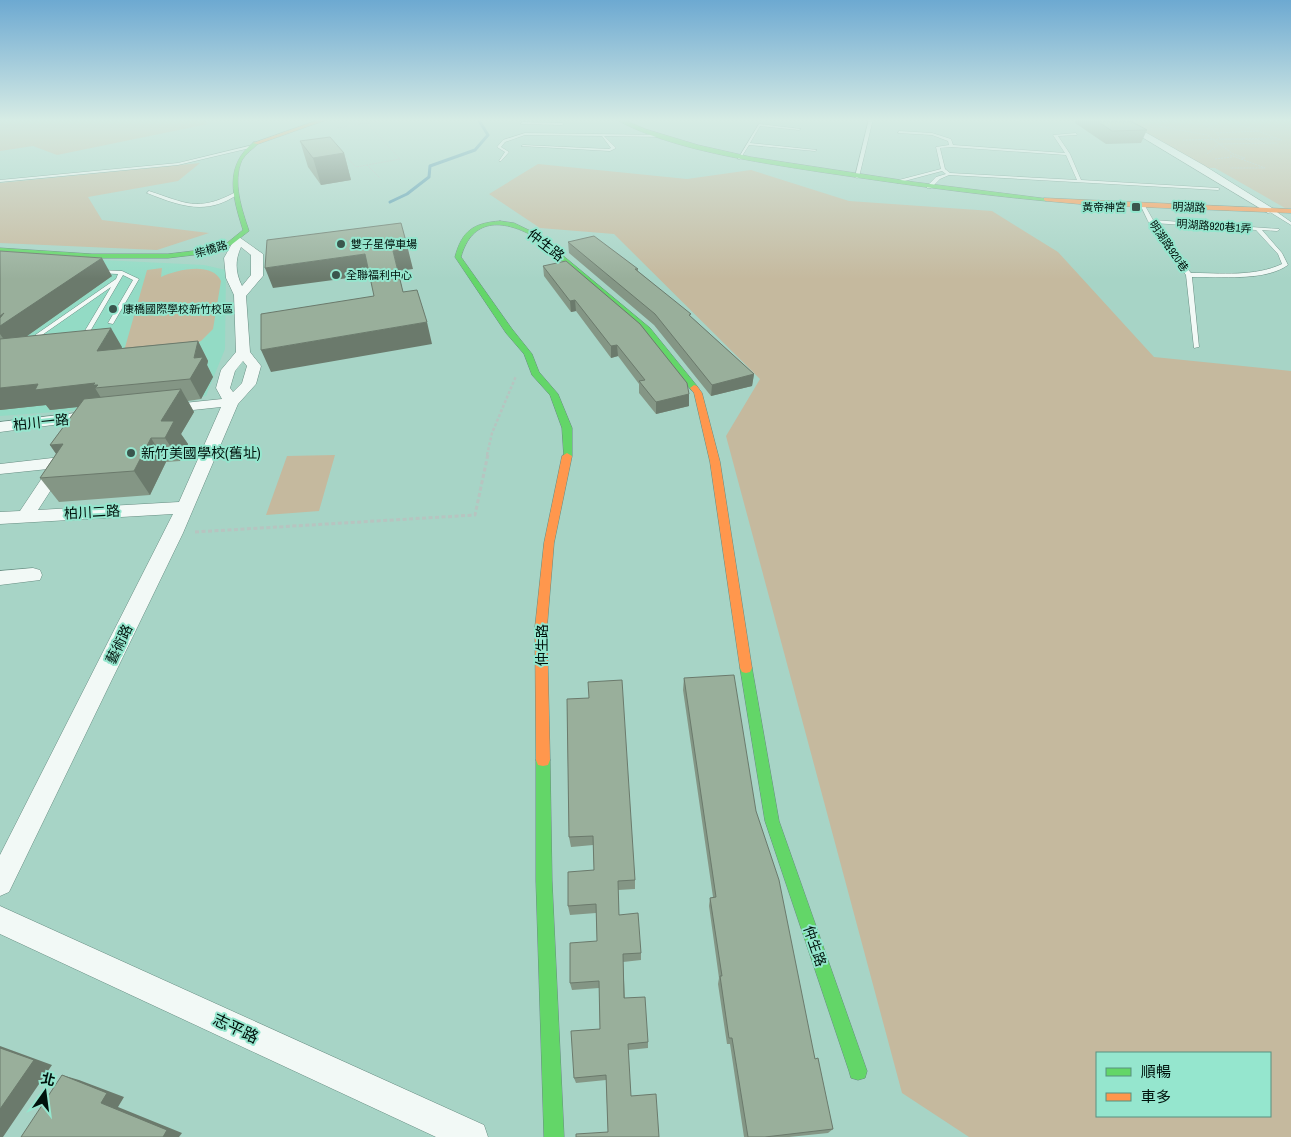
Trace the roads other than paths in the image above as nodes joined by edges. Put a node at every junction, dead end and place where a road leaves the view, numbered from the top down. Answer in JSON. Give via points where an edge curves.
{"nodes":[{"id":1,"x":88,"y":172,"type":"edge"},
{"id":2,"x":237,"y":172,"type":"edge"},
{"id":3,"x":826,"y":172,"type":"edge"},
{"id":4,"x":858,"y":172,"type":"edge"},
{"id":5,"x":935,"y":172,"type":"edge"},
{"id":6,"x":946,"y":172,"type":"edge"},
{"id":7,"x":1076,"y":172,"type":"edge"},
{"id":8,"x":1209,"y":172,"type":"edge"},
{"id":9,"x":949,"y":174,"type":"junction"},
{"id":10,"x":857,"y":177,"type":"junction"},
{"id":11,"x":0,"y":180,"type":"edge"},
{"id":12,"x":895,"y":182,"type":"junction"},
{"id":13,"x":1080,"y":182,"type":"junction"},
{"id":14,"x":929,"y":187,"type":"junction"},
{"id":15,"x":1218,"y":189,"type":"dead end"},
{"id":16,"x":149,"y":192,"type":"dead end"},
{"id":17,"x":236,"y":194,"type":"junction"},
{"id":18,"x":1142,"y":205,"type":"junction"},
{"id":19,"x":1272,"y":211,"type":"junction"},
{"id":20,"x":1291,"y":212,"type":"edge"},
{"id":21,"x":1150,"y":221,"type":"junction"},
{"id":22,"x":1291,"y":224,"type":"edge"},
{"id":23,"x":1258,"y":229,"type":"junction"},
{"id":24,"x":1277,"y":230,"type":"dead end"},
{"id":25,"x":238,"y":240,"type":"junction"},
{"id":26,"x":48,"y":252,"type":"junction"},
{"id":27,"x":3,"y":254,"type":"edge"},
{"id":28,"x":34,"y":261,"type":"edge"},
{"id":29,"x":93,"y":272,"type":"edge"},
{"id":30,"x":122,"y":273,"type":"junction"},
{"id":31,"x":1189,"y":275,"type":"junction"},
{"id":32,"x":117,"y":280,"type":"junction"},
{"id":33,"x":240,"y":295,"type":"junction"},
{"id":34,"x":111,"y":323,"type":"dead end"},
{"id":35,"x":74,"y":345,"type":"edge"},
{"id":36,"x":1196,"y":347,"type":"dead end"},
{"id":37,"x":30,"y":349,"type":"edge"},
{"id":38,"x":243,"y":353,"type":"junction"},
{"id":39,"x":231,"y":402,"type":"junction"},
{"id":40,"x":146,"y":411,"type":"edge"},
{"id":41,"x":108,"y":415,"type":"edge"},
{"id":42,"x":90,"y":417,"type":"junction"},
{"id":43,"x":0,"y":427,"type":"edge"},
{"id":44,"x":80,"y":432,"type":"edge"},
{"id":45,"x":70,"y":447,"type":"edge"},
{"id":46,"x":61,"y":462,"type":"junction"},
{"id":47,"x":0,"y":469,"type":"edge"},
{"id":48,"x":184,"y":508,"type":"junction"},
{"id":49,"x":26,"y":515,"type":"junction"},
{"id":50,"x":0,"y":518,"type":"edge"},
{"id":51,"x":33,"y":575,"type":"dead end"},
{"id":52,"x":0,"y":578,"type":"edge"},
{"id":53,"x":0,"y":884,"type":"edge"},
{"id":54,"x":0,"y":920,"type":"edge"},
{"id":55,"x":858,"y":1071,"type":"dead end"},
{"id":56,"x":472,"y":1137,"type":"edge"},
{"id":57,"x":554,"y":1137,"type":"edge"}],
"edges":[{"from":1,"to":11,"type":"lane"},
{"from":2,"to":17,"type":"street","name":"柴橋路"},
{"from":3,"to":10,"type":"street","name":"明湖路"},
{"from":4,"to":10,"type":"lane"},
{"from":5,"to":12,"type":"lane"},
{"from":6,"to":9,"type":"lane"},
{"from":7,"to":13,"type":"lane"},
{"from":8,"to":19,"type":"street"},
{"from":9,"to":13,"type":"lane"},
{"from":9,"to":14,"type":"lane","via":[[938,178]]},
{"from":10,"to":12,"type":"street","name":"明湖路"},
{"from":12,"to":14,"type":"street","name":"明湖路"},
{"from":13,"to":15,"type":"lane"},
{"from":14,"to":18,"type":"street","name":"明湖路","via":[[1002,197]]},
{"from":16,"to":17,"type":"lane","via":[[186,207],[219,204]]},
{"from":17,"to":25,"type":"street","name":"柴橋路","via":[[235,200],[246,230]]},
{"from":18,"to":19,"type":"street","name":"明湖路"},
{"from":18,"to":21,"type":"lane","name":"明湖路920巷"},
{"from":19,"to":20,"type":"street","name":"明湖路"},
{"from":19,"to":22,"type":"lane"},
{"from":21,"to":23,"type":"lane","name":"明湖路920巷1弄"},
{"from":21,"to":31,"type":"lane","name":"明湖路920巷"},
{"from":23,"to":24,"type":"lane","name":"明湖路920巷1弄"},
{"from":23,"to":31,"type":"lane","via":[[1280,254],[1285,265],[1260,273]]},
{"from":25,"to":26,"type":"street","name":"柴橋路","via":[[217,249],[188,255],[156,257]]},
{"from":25,"to":33,"type":"street","name":"藝術路","via":[[230,258],[232,278]]},
{"from":25,"to":33,"type":"street","via":[[257,254],[257,276]]},
{"from":26,"to":27,"type":"street","name":"柴橋路"},
{"from":26,"to":28,"type":"lane"},
{"from":29,"to":30,"type":"lane"},
{"from":30,"to":32,"type":"lane"},
{"from":30,"to":34,"type":"lane","via":[[136,279]]},
{"from":31,"to":36,"type":"lane","name":"明湖路920巷"},
{"from":32,"to":35,"type":"lane","via":[[81,342]]},
{"from":32,"to":37,"type":"lane","via":[[26,344]]},
{"from":33,"to":38,"type":"street","name":"藝術路"},
{"from":38,"to":39,"type":"street","via":[[228,370],[223,388]]},
{"from":38,"to":39,"type":"street","name":"藝術路","via":[[254,366],[248,384]]},
{"from":39,"to":40,"type":"street"},
{"from":39,"to":48,"type":"street","name":"藝術路"},
{"from":41,"to":42,"type":"street","name":"柏川一路"},
{"from":42,"to":43,"type":"street","name":"柏川一路"},
{"from":42,"to":44,"type":"street"},
{"from":45,"to":46,"type":"street"},
{"from":46,"to":47,"type":"street"},
{"from":46,"to":49,"type":"street"},
{"from":48,"to":49,"type":"street","name":"柏川二路"},
{"from":48,"to":53,"type":"street","name":"藝術路"},
{"from":49,"to":50,"type":"street","name":"柏川二路"},
{"from":51,"to":52,"type":"street"},
{"from":54,"to":56,"type":"street","name":"志平路"},
{"from":55,"to":57,"type":"street","name":"仲生路","via":[[772,821],[733,594],[715,462],[698,393],[647,330],[542,240],[525,228],[483,225],[463,235],[458,244],[458,257],[528,354],[535,373],[554,394],[567,428],[567,454],[549,543],[541,626],[544,880]]}]}
